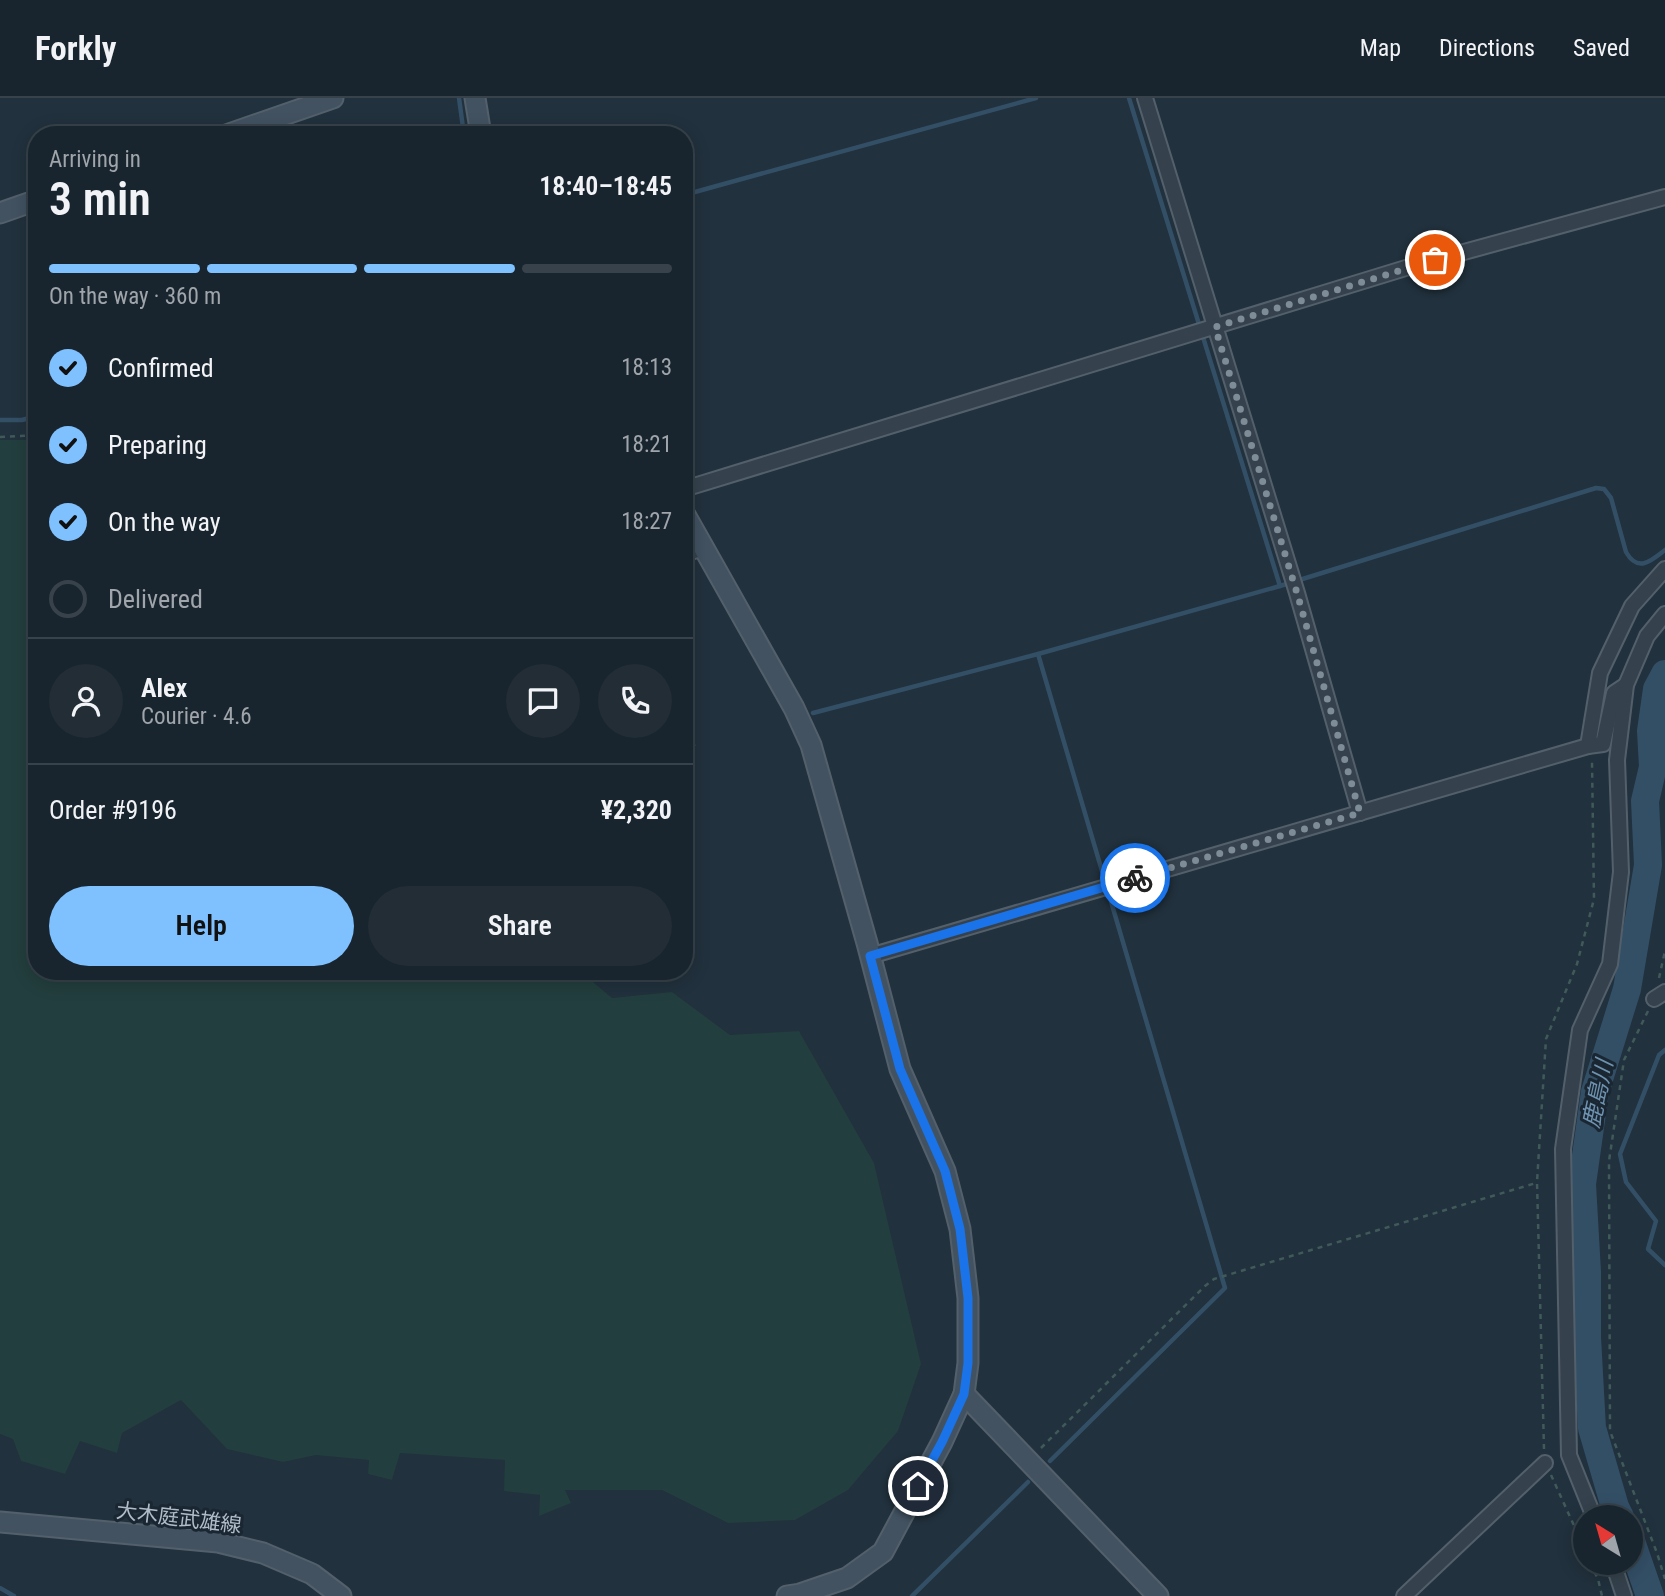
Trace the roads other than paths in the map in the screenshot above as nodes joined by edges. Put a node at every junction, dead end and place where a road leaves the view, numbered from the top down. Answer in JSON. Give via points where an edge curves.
{"nodes":[{"id":1,"x":333,"y":98,"type":"edge"},
{"id":2,"x":475,"y":98,"type":"edge"},
{"id":3,"x":1145,"y":98,"type":"edge"},
{"id":4,"x":252,"y":126,"type":"edge"},
{"id":5,"x":480,"y":126,"type":"edge"},
{"id":6,"x":1665,"y":197,"type":"edge"},
{"id":7,"x":28,"y":203,"type":"edge"},
{"id":8,"x":0,"y":213,"type":"edge"},
{"id":9,"x":1211,"y":328,"type":"junction"},
{"id":10,"x":693,"y":486,"type":"edge"},
{"id":11,"x":693,"y":529,"type":"edge"},
{"id":12,"x":704,"y":548,"type":"junction"},
{"id":13,"x":693,"y":551,"type":"edge"},
{"id":14,"x":1665,"y":569,"type":"edge"},
{"id":15,"x":1665,"y":614,"type":"edge"},
{"id":16,"x":1626,"y":685,"type":"junction"},
{"id":17,"x":1588,"y":746,"type":"junction"},
{"id":18,"x":1360,"y":813,"type":"junction"},
{"id":19,"x":870,"y":956,"type":"junction"},
{"id":20,"x":964,"y":1394,"type":"junction"},
{"id":21,"x":1545,"y":1463,"type":"dead end"},
{"id":22,"x":1589,"y":1505,"type":"edge"},
{"id":23,"x":0,"y":1522,"type":"edge"},
{"id":24,"x":1617,"y":1575,"type":"edge"},
{"id":25,"x":341,"y":1596,"type":"edge"},
{"id":26,"x":787,"y":1596,"type":"edge"},
{"id":27,"x":1158,"y":1596,"type":"edge"},
{"id":28,"x":1404,"y":1596,"type":"edge"},
{"id":29,"x":1624,"y":1596,"type":"edge"}],
"edges":[{"from":1,"to":4,"type":"street"},
{"from":2,"to":5,"type":"street"},
{"from":3,"to":9,"type":"street"},
{"from":6,"to":9,"type":"street","via":[[1409,267]]},
{"from":7,"to":8,"type":"street"},
{"from":9,"to":10,"type":"street"},
{"from":9,"to":18,"type":"street","via":[[1297,593]]},
{"from":11,"to":12,"type":"street"},
{"from":12,"to":13,"type":"street"},
{"from":12,"to":19,"type":"street","via":[[811,745]]},
{"from":14,"to":17,"type":"street","via":[[1632,606],[1600,673]]},
{"from":15,"to":16,"type":"street","via":[[1647,636]]},
{"from":16,"to":17,"type":"street","via":[[1614,693],[1603,744]]},
{"from":16,"to":22,"type":"street","via":[[1617,760],[1621,872],[1610,964],[1580,1030],[1563,1149],[1569,1455]]},
{"from":17,"to":18,"type":"street"},
{"from":18,"to":19,"type":"street"},
{"from":19,"to":20,"type":"street","via":[[900,1069],[945,1171],[960,1229],[968,1298]]},
{"from":20,"to":26,"type":"street","via":[[883,1552],[847,1577]]},
{"from":20,"to":27,"type":"street"},
{"from":21,"to":28,"type":"street"},
{"from":23,"to":25,"type":"street","name":"大木庭武雄線","via":[[218,1542],[263,1553],[312,1574]]},
{"from":24,"to":29,"type":"street"}]}
